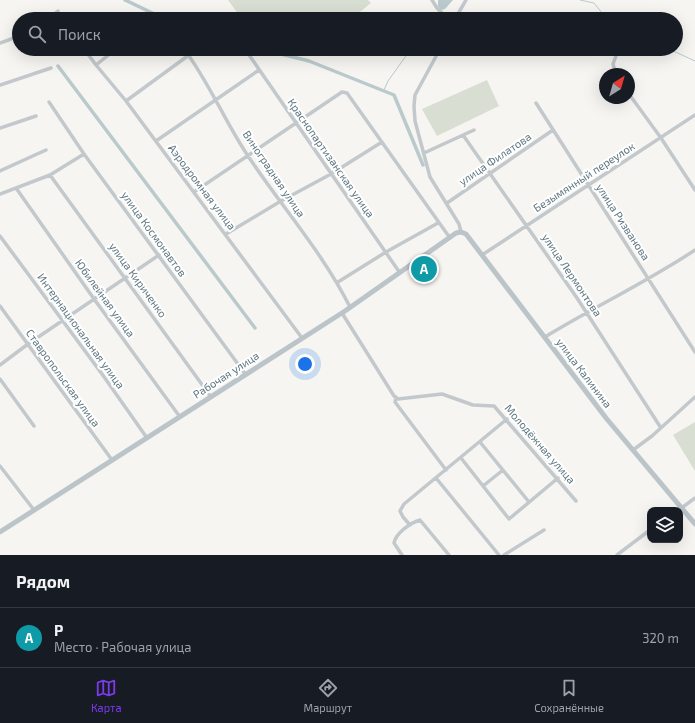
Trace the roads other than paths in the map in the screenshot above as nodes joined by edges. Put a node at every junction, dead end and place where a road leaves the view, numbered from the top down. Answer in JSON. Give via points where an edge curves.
{"nodes":[{"id":1,"x":432,"y":0,"type":"edge"},
{"id":2,"x":466,"y":0,"type":"edge"},
{"id":3,"x":441,"y":12,"type":"edge"},
{"id":4,"x":459,"y":12,"type":"edge"},
{"id":5,"x":12,"y":38,"type":"edge"},
{"id":6,"x":0,"y":42,"type":"edge"},
{"id":7,"x":89,"y":56,"type":"edge"},
{"id":8,"x":107,"y":56,"type":"edge"},
{"id":9,"x":188,"y":56,"type":"edge"},
{"id":10,"x":190,"y":56,"type":"edge"},
{"id":11,"x":250,"y":56,"type":"edge"},
{"id":12,"x":436,"y":56,"type":"edge"},
{"id":13,"x":616,"y":56,"type":"dead end"},
{"id":14,"x":96,"y":65,"type":"junction"},
{"id":15,"x":51,"y":68,"type":"dead end"},
{"id":16,"x":614,"y":68,"type":"edge"},
{"id":17,"x":259,"y":70,"type":"junction"},
{"id":18,"x":0,"y":86,"type":"edge"},
{"id":19,"x":126,"y":101,"type":"junction"},
{"id":20,"x":216,"y":101,"type":"junction"},
{"id":21,"x":49,"y":102,"type":"dead end"},
{"id":22,"x":635,"y":102,"type":"edge"},
{"id":23,"x":536,"y":103,"type":"dead end"},
{"id":24,"x":695,"y":115,"type":"edge"},
{"id":25,"x":36,"y":116,"type":"dead end"},
{"id":26,"x":295,"y":123,"type":"junction"},
{"id":27,"x":0,"y":128,"type":"edge"},
{"id":28,"x":474,"y":130,"type":"dead end"},
{"id":29,"x":553,"y":130,"type":"junction"},
{"id":30,"x":463,"y":135,"type":"junction"},
{"id":31,"x":661,"y":138,"type":"junction"},
{"id":32,"x":156,"y":141,"type":"junction"},
{"id":33,"x":382,"y":142,"type":"junction"},
{"id":34,"x":46,"y":150,"type":"dead end"},
{"id":35,"x":424,"y":153,"type":"junction"},
{"id":36,"x":84,"y":154,"type":"junction"},
{"id":37,"x":248,"y":156,"type":"junction"},
{"id":38,"x":0,"y":171,"type":"edge"},
{"id":39,"x":490,"y":173,"type":"junction"},
{"id":40,"x":331,"y":174,"type":"junction"},
{"id":41,"x":50,"y":175,"type":"junction"},
{"id":42,"x":588,"y":185,"type":"junction"},
{"id":43,"x":16,"y":188,"type":"junction"},
{"id":44,"x":695,"y":190,"type":"edge"},
{"id":45,"x":194,"y":192,"type":"junction"},
{"id":46,"x":0,"y":194,"type":"edge"},
{"id":47,"x":281,"y":201,"type":"junction"},
{"id":48,"x":447,"y":203,"type":"junction"},
{"id":49,"x":438,"y":222,"type":"junction"},
{"id":50,"x":527,"y":224,"type":"junction"},
{"id":51,"x":461,"y":232,"type":"junction"},
{"id":52,"x":226,"y":234,"type":"junction"},
{"id":53,"x":0,"y":236,"type":"edge"},
{"id":54,"x":450,"y":238,"type":"junction"},
{"id":55,"x":695,"y":250,"type":"edge"},
{"id":56,"x":386,"y":252,"type":"junction"},
{"id":57,"x":158,"y":255,"type":"junction"},
{"id":58,"x":482,"y":255,"type":"junction"},
{"id":59,"x":400,"y":273,"type":"junction"},
{"id":60,"x":125,"y":277,"type":"junction"},
{"id":61,"x":648,"y":278,"type":"junction"},
{"id":62,"x":338,"y":282,"type":"junction"},
{"id":63,"x":94,"y":299,"type":"junction"},
{"id":64,"x":0,"y":306,"type":"edge"},
{"id":65,"x":350,"y":307,"type":"junction"},
{"id":66,"x":586,"y":312,"type":"junction"},
{"id":67,"x":342,"y":313,"type":"junction"},
{"id":68,"x":63,"y":321,"type":"junction"},
{"id":69,"x":545,"y":337,"type":"junction"},
{"id":70,"x":302,"y":338,"type":"junction"},
{"id":71,"x":28,"y":344,"type":"junction"},
{"id":72,"x":695,"y":352,"type":"edge"},
{"id":73,"x":0,"y":365,"type":"edge"},
{"id":74,"x":246,"y":375,"type":"junction"},
{"id":75,"x":0,"y":379,"type":"edge"},
{"id":76,"x":211,"y":397,"type":"junction"},
{"id":77,"x":395,"y":397,"type":"junction"},
{"id":78,"x":695,"y":397,"type":"edge"},
{"id":79,"x":180,"y":417,"type":"junction"},
{"id":80,"x":507,"y":419,"type":"junction"},
{"id":81,"x":34,"y":426,"type":"dead end"},
{"id":82,"x":661,"y":428,"type":"junction"},
{"id":83,"x":147,"y":438,"type":"junction"},
{"id":84,"x":480,"y":442,"type":"junction"},
{"id":85,"x":633,"y":450,"type":"junction"},
{"id":86,"x":461,"y":458,"type":"junction"},
{"id":87,"x":112,"y":460,"type":"junction"},
{"id":88,"x":0,"y":466,"type":"edge"},
{"id":89,"x":446,"y":470,"type":"junction"},
{"id":90,"x":503,"y":470,"type":"junction"},
{"id":91,"x":436,"y":478,"type":"junction"},
{"id":92,"x":558,"y":478,"type":"junction"},
{"id":93,"x":483,"y":486,"type":"junction"},
{"id":94,"x":695,"y":498,"type":"edge"},
{"id":95,"x":576,"y":501,"type":"dead end"},
{"id":96,"x":529,"y":502,"type":"junction"},
{"id":97,"x":678,"y":507,"type":"edge"},
{"id":98,"x":683,"y":507,"type":"edge"},
{"id":99,"x":34,"y":510,"type":"junction"},
{"id":100,"x":683,"y":512,"type":"edge"},
{"id":101,"x":410,"y":524,"type":"junction"},
{"id":102,"x":695,"y":524,"type":"edge"},
{"id":103,"x":544,"y":530,"type":"dead end"},
{"id":104,"x":0,"y":532,"type":"edge"},
{"id":105,"x":647,"y":532,"type":"edge"},
{"id":106,"x":402,"y":555,"type":"edge"},
{"id":107,"x":449,"y":555,"type":"edge"},
{"id":108,"x":499,"y":555,"type":"edge"},
{"id":109,"x":504,"y":555,"type":"edge"},
{"id":110,"x":617,"y":555,"type":"edge"}],
"edges":[{"from":1,"to":3,"type":"street"},
{"from":2,"to":4,"type":"street"},
{"from":5,"to":6,"type":"street"},
{"from":7,"to":14,"type":"street","name":"Аэродромная улица"},
{"from":8,"to":14,"type":"street"},
{"from":9,"to":19,"type":"street"},
{"from":10,"to":20,"type":"street","name":"Виноградная улица"},
{"from":11,"to":17,"type":"street","name":"Краснопартизанская улица"},
{"from":12,"to":35,"type":"street","via":[[415,95],[415,121]]},
{"from":13,"to":16,"type":"street"},
{"from":14,"to":19,"type":"street","name":"Аэродромная улица"},
{"from":15,"to":18,"type":"street"},
{"from":17,"to":20,"type":"street"},
{"from":17,"to":26,"type":"street","name":"Краснопартизанская улица"},
{"from":19,"to":32,"type":"street","name":"Аэродромная улица"},
{"from":20,"to":32,"type":"street"},
{"from":20,"to":37,"type":"street","name":"Виноградная улица"},
{"from":21,"to":36,"type":"street","name":"улица Космонавтов"},
{"from":22,"to":31,"type":"street"},
{"from":23,"to":29,"type":"street","name":"улица Ризванова"},
{"from":24,"to":31,"type":"street","name":"Безымянный переулок"},
{"from":25,"to":27,"type":"street"},
{"from":26,"to":33,"type":"street","via":[[342,92],[348,93]]},
{"from":26,"to":37,"type":"street"},
{"from":26,"to":40,"type":"street","name":"Краснопартизанская улица"},
{"from":28,"to":30,"type":"street"},
{"from":29,"to":39,"type":"street","name":"улица Филатова"},
{"from":29,"to":42,"type":"street","name":"улица Ризванова"},
{"from":30,"to":35,"type":"street"},
{"from":30,"to":39,"type":"street","name":"улица Лермонтова"},
{"from":31,"to":42,"type":"street","name":"Безымянный переулок"},
{"from":31,"to":44,"type":"street"},
{"from":32,"to":45,"type":"street","name":"Аэродромная улица"},
{"from":33,"to":40,"type":"street"},
{"from":33,"to":49,"type":"street"},
{"from":34,"to":38,"type":"street"},
{"from":35,"to":48,"type":"street","via":[[430,177]]},
{"from":36,"to":41,"type":"street"},
{"from":36,"to":57,"type":"street","name":"улица Космонавтов"},
{"from":37,"to":45,"type":"street"},
{"from":37,"to":47,"type":"street","name":"Виноградная улица"},
{"from":39,"to":48,"type":"street","name":"улица Филатова"},
{"from":39,"to":50,"type":"street","name":"улица Лермонтова"},
{"from":40,"to":47,"type":"street"},
{"from":40,"to":56,"type":"street","name":"Краснопартизанская улица"},
{"from":41,"to":43,"type":"street"},
{"from":41,"to":60,"type":"street","name":"улица Кириченко"},
{"from":42,"to":50,"type":"street","name":"Безымянный переулок"},
{"from":42,"to":61,"type":"street","name":"улица Ризванова"},
{"from":43,"to":46,"type":"street"},
{"from":43,"to":63,"type":"street","name":"Юбилейная улица"},
{"from":45,"to":52,"type":"street","name":"Аэродромная улица"},
{"from":47,"to":52,"type":"street"},
{"from":47,"to":62,"type":"street","name":"Виноградная улица"},
{"from":48,"to":51,"type":"street"},
{"from":49,"to":54,"type":"street"},
{"from":49,"to":56,"type":"street"},
{"from":50,"to":58,"type":"street","name":"Безымянный переулок"},
{"from":50,"to":66,"type":"street","name":"улица Лермонтова"},
{"from":51,"to":54,"type":"street","name":"Рабочая улица"},
{"from":51,"to":58,"type":"street","name":"улица Калинина","via":[[466,234]]},
{"from":52,"to":70,"type":"street","name":"Аэродромная улица"},
{"from":53,"to":68,"type":"street","name":"Интернациональная улица"},
{"from":54,"to":59,"type":"street","name":"Рабочая улица"},
{"from":55,"to":61,"type":"street"},
{"from":56,"to":59,"type":"street","name":"Краснопартизанская улица"},
{"from":56,"to":62,"type":"street"},
{"from":57,"to":60,"type":"street"},
{"from":57,"to":74,"type":"street","name":"улица Космонавтов"},
{"from":58,"to":69,"type":"street","name":"улица Калинина"},
{"from":59,"to":65,"type":"street","name":"Рабочая улица"},
{"from":60,"to":63,"type":"street"},
{"from":60,"to":76,"type":"street","name":"улица Кириченко"},
{"from":61,"to":66,"type":"street"},
{"from":61,"to":72,"type":"street","name":"улица Ризванова"},
{"from":62,"to":65,"type":"street","name":"Виноградная улица"},
{"from":63,"to":68,"type":"street"},
{"from":63,"to":79,"type":"street","name":"Юбилейная улица"},
{"from":64,"to":71,"type":"street","name":"Ставропольская улица"},
{"from":65,"to":67,"type":"street","name":"Рабочая улица"},
{"from":66,"to":69,"type":"street"},
{"from":66,"to":82,"type":"street","name":"улица Лермонтова"},
{"from":67,"to":70,"type":"street","name":"Рабочая улица"},
{"from":67,"to":77,"type":"street"},
{"from":68,"to":71,"type":"street"},
{"from":68,"to":83,"type":"street","name":"Интернациональная улица"},
{"from":69,"to":85,"type":"street","name":"улица Калинина"},
{"from":70,"to":74,"type":"street","name":"Рабочая улица"},
{"from":71,"to":73,"type":"street"},
{"from":71,"to":87,"type":"street","name":"Ставропольская улица"},
{"from":74,"to":76,"type":"street","name":"Рабочая улица"},
{"from":75,"to":81,"type":"street"},
{"from":76,"to":79,"type":"street","name":"Рабочая улица"},
{"from":77,"to":80,"type":"street","name":"Молодёжная улица","via":[[398,399],[442,394],[473,405],[494,406]]},
{"from":77,"to":89,"type":"street","via":[[395,402]]},
{"from":78,"to":82,"type":"street"},
{"from":79,"to":83,"type":"street","name":"Рабочая улица"},
{"from":80,"to":84,"type":"street"},
{"from":80,"to":92,"type":"street","name":"Молодёжная улица"},
{"from":82,"to":85,"type":"street"},
{"from":83,"to":87,"type":"street","name":"Рабочая улица"},
{"from":84,"to":86,"type":"street"},
{"from":84,"to":90,"type":"street"},
{"from":85,"to":97,"type":"street","name":"улица Калинина"},
{"from":86,"to":89,"type":"street"},
{"from":86,"to":93,"type":"street"},
{"from":87,"to":99,"type":"street","name":"Рабочая улица"},
{"from":88,"to":99,"type":"street"},
{"from":89,"to":91,"type":"street"},
{"from":90,"to":93,"type":"street"},
{"from":90,"to":96,"type":"street"},
{"from":91,"to":101,"type":"street","via":[[404,504],[400,511]]},
{"from":91,"to":108,"type":"street"},
{"from":92,"to":95,"type":"street","name":"Молодёжная улица"},
{"from":92,"to":96,"type":"street"},
{"from":93,"to":96,"type":"street","via":[[509,518]]},
{"from":94,"to":98,"type":"street"},
{"from":99,"to":104,"type":"street","name":"Рабочая улица"},
{"from":100,"to":102,"type":"street","name":"улица Калинина"},
{"from":101,"to":106,"type":"street","via":[[395,537],[394,543]]},
{"from":101,"to":107,"type":"street","via":[[420,520]]},
{"from":103,"to":109,"type":"street"},
{"from":105,"to":110,"type":"street"}]}
